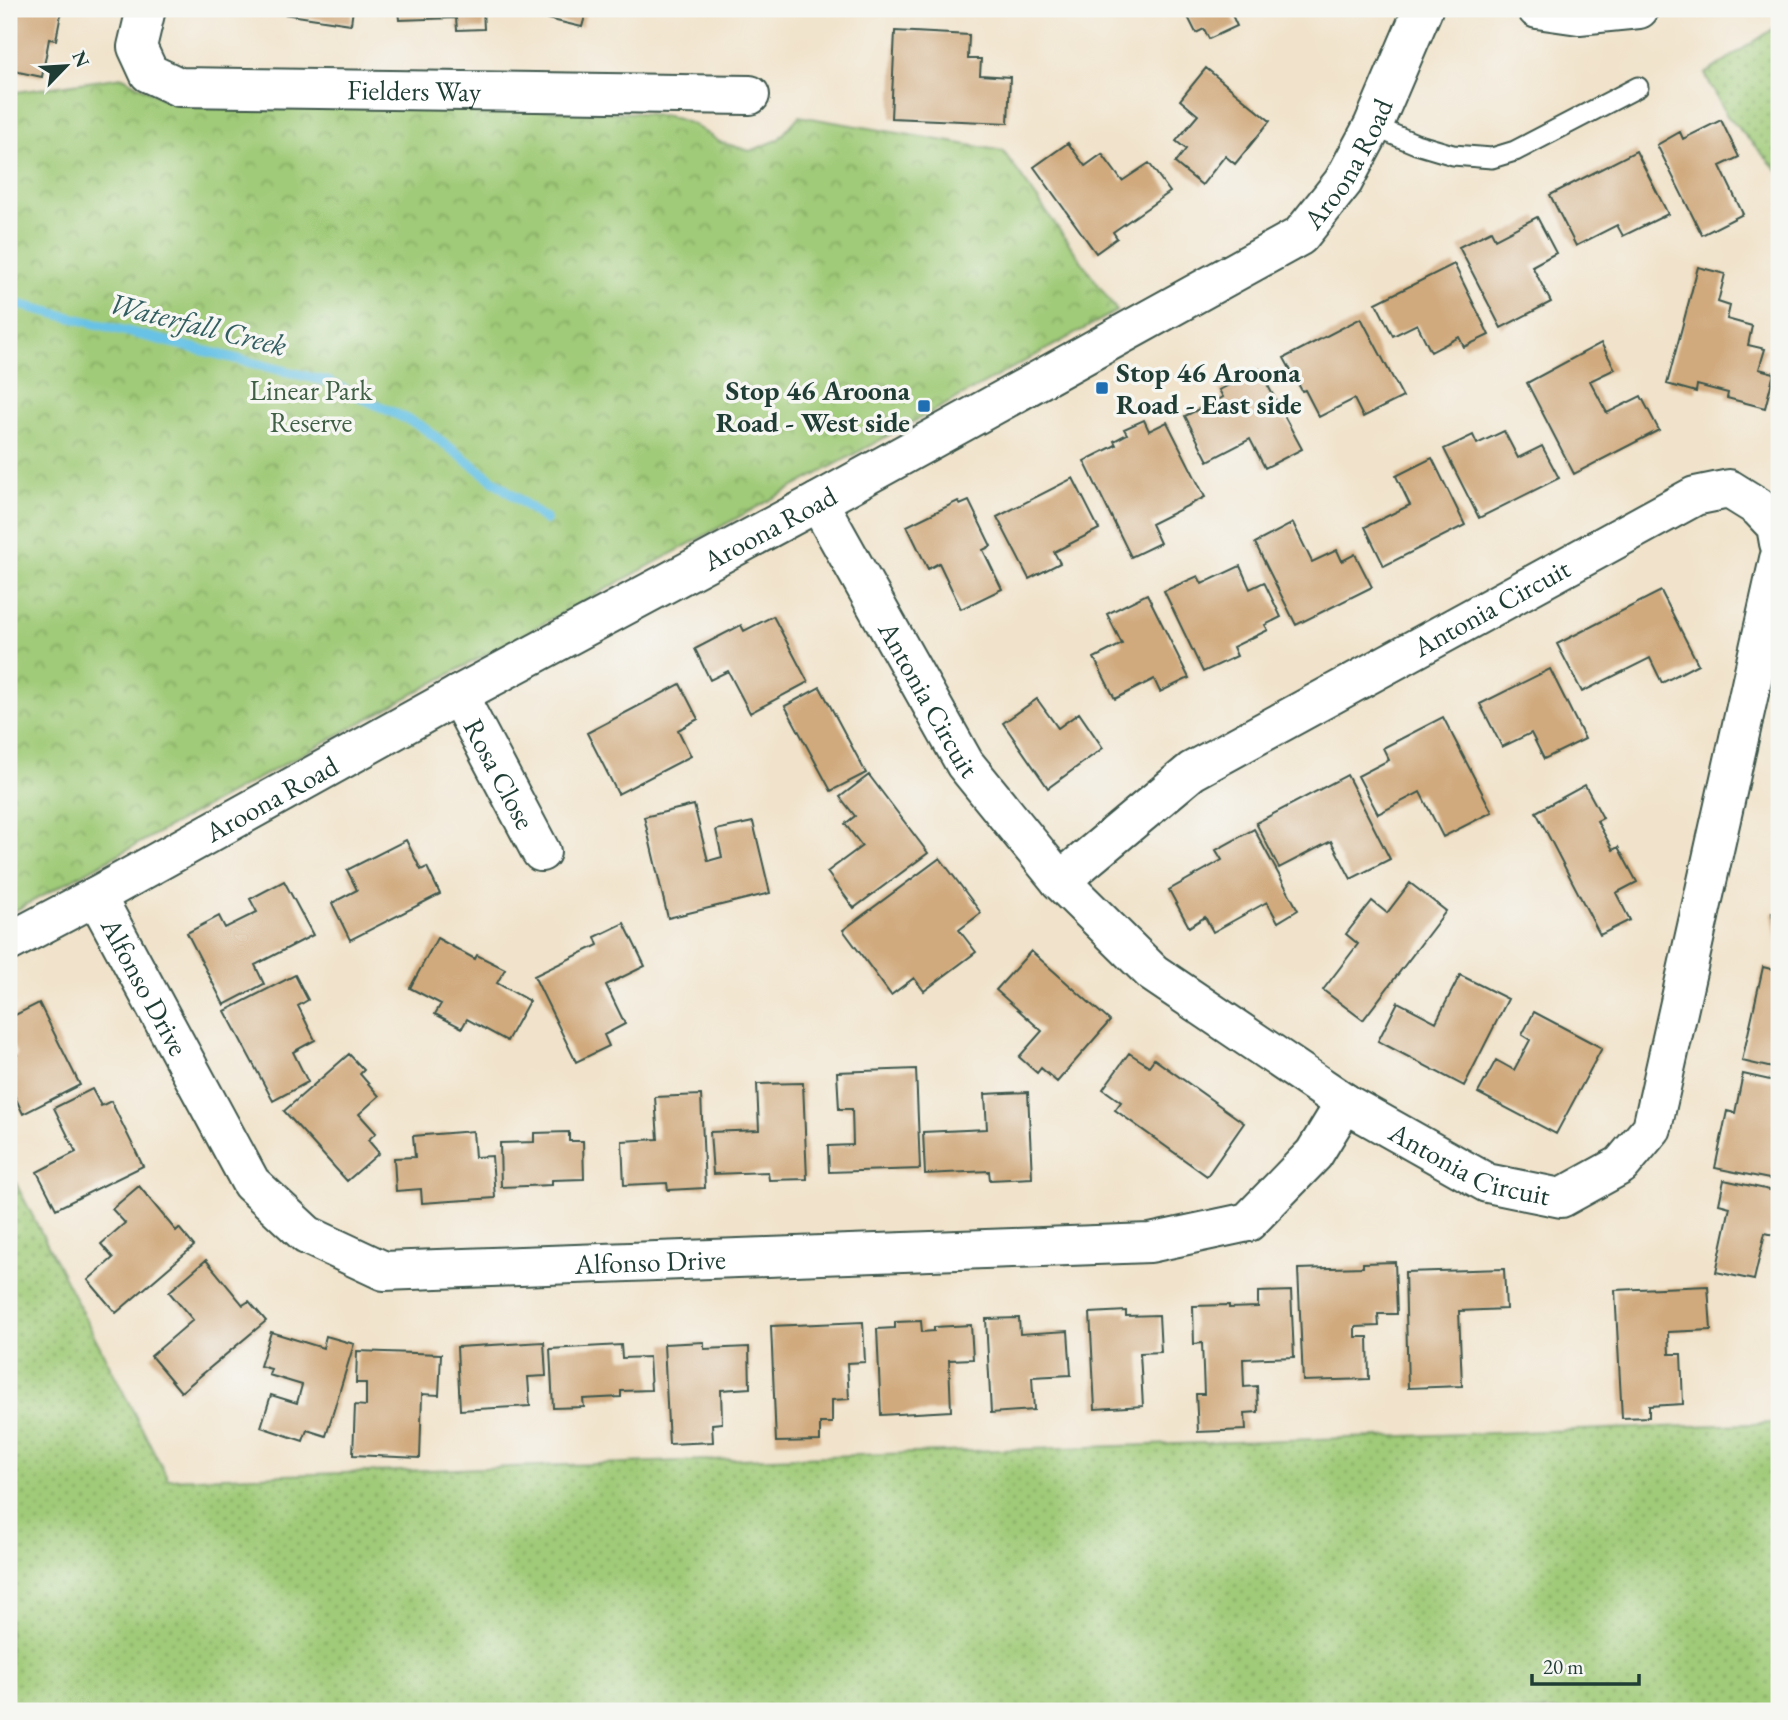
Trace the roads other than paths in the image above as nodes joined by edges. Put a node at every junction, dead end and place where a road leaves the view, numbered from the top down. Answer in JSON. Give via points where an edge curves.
{"nodes":[{"id":1,"x":146,"y":9,"type":"edge"},
{"id":2,"x":1423,"y":9,"type":"edge"},
{"id":3,"x":1537,"y":9,"type":"edge"},
{"id":4,"x":1639,"y":9,"type":"edge"},
{"id":5,"x":1638,"y":87,"type":"dead end"},
{"id":6,"x":750,"y":94,"type":"dead end"},
{"id":7,"x":1373,"y":126,"type":"junction"},
{"id":8,"x":818,"y":502,"type":"junction"},
{"id":9,"x":1779,"y":544,"type":"edge"},
{"id":10,"x":1779,"y":559,"type":"edge"},
{"id":11,"x":458,"y":695,"type":"junction"},
{"id":12,"x":541,"y":852,"type":"dead end"},
{"id":13,"x":1060,"y":881,"type":"junction"},
{"id":14,"x":96,"y":896,"type":"junction"},
{"id":15,"x":9,"y":942,"type":"edge"},
{"id":16,"x":1345,"y":1103,"type":"junction"}],
"edges":[{"from":1,"to":6,"type":"street","name":"Fielders Way","via":[[137,47],[149,73],[179,87]]},
{"from":2,"to":7,"type":"street","name":"Aroona Road"},
{"from":3,"to":4,"type":"street","via":[[1579,15]]},
{"from":5,"to":7,"type":"lane","via":[[1515,151],[1492,158],[1453,155]]},
{"from":7,"to":8,"type":"street","name":"Aroona Road","via":[[1343,182],[1300,236]]},
{"from":8,"to":11,"type":"street","name":"Aroona Road"},
{"from":8,"to":13,"type":"street","name":"Antonia Circuit","via":[[965,764]]},
{"from":9,"to":13,"type":"street","name":"Antonia Circuit","via":[[1776,526],[1758,507],[1729,489],[1695,496],[1192,771]]},
{"from":10,"to":16,"type":"street","name":"Antonia Circuit","via":[[1652,1128],[1621,1165],[1561,1198],[1487,1183]]},
{"from":11,"to":12,"type":"street","name":"Rosa Close"},
{"from":11,"to":14,"type":"street","name":"Aroona Road"},
{"from":13,"to":16,"type":"street","name":"Antonia Circuit","via":[[1153,973]]},
{"from":14,"to":15,"type":"street","name":"Aroona Road"},
{"from":14,"to":16,"type":"street","name":"Alfonso Drive","via":[[251,1183],[307,1235],[384,1272],[1150,1243],[1248,1222],[1314,1154]]}]}
